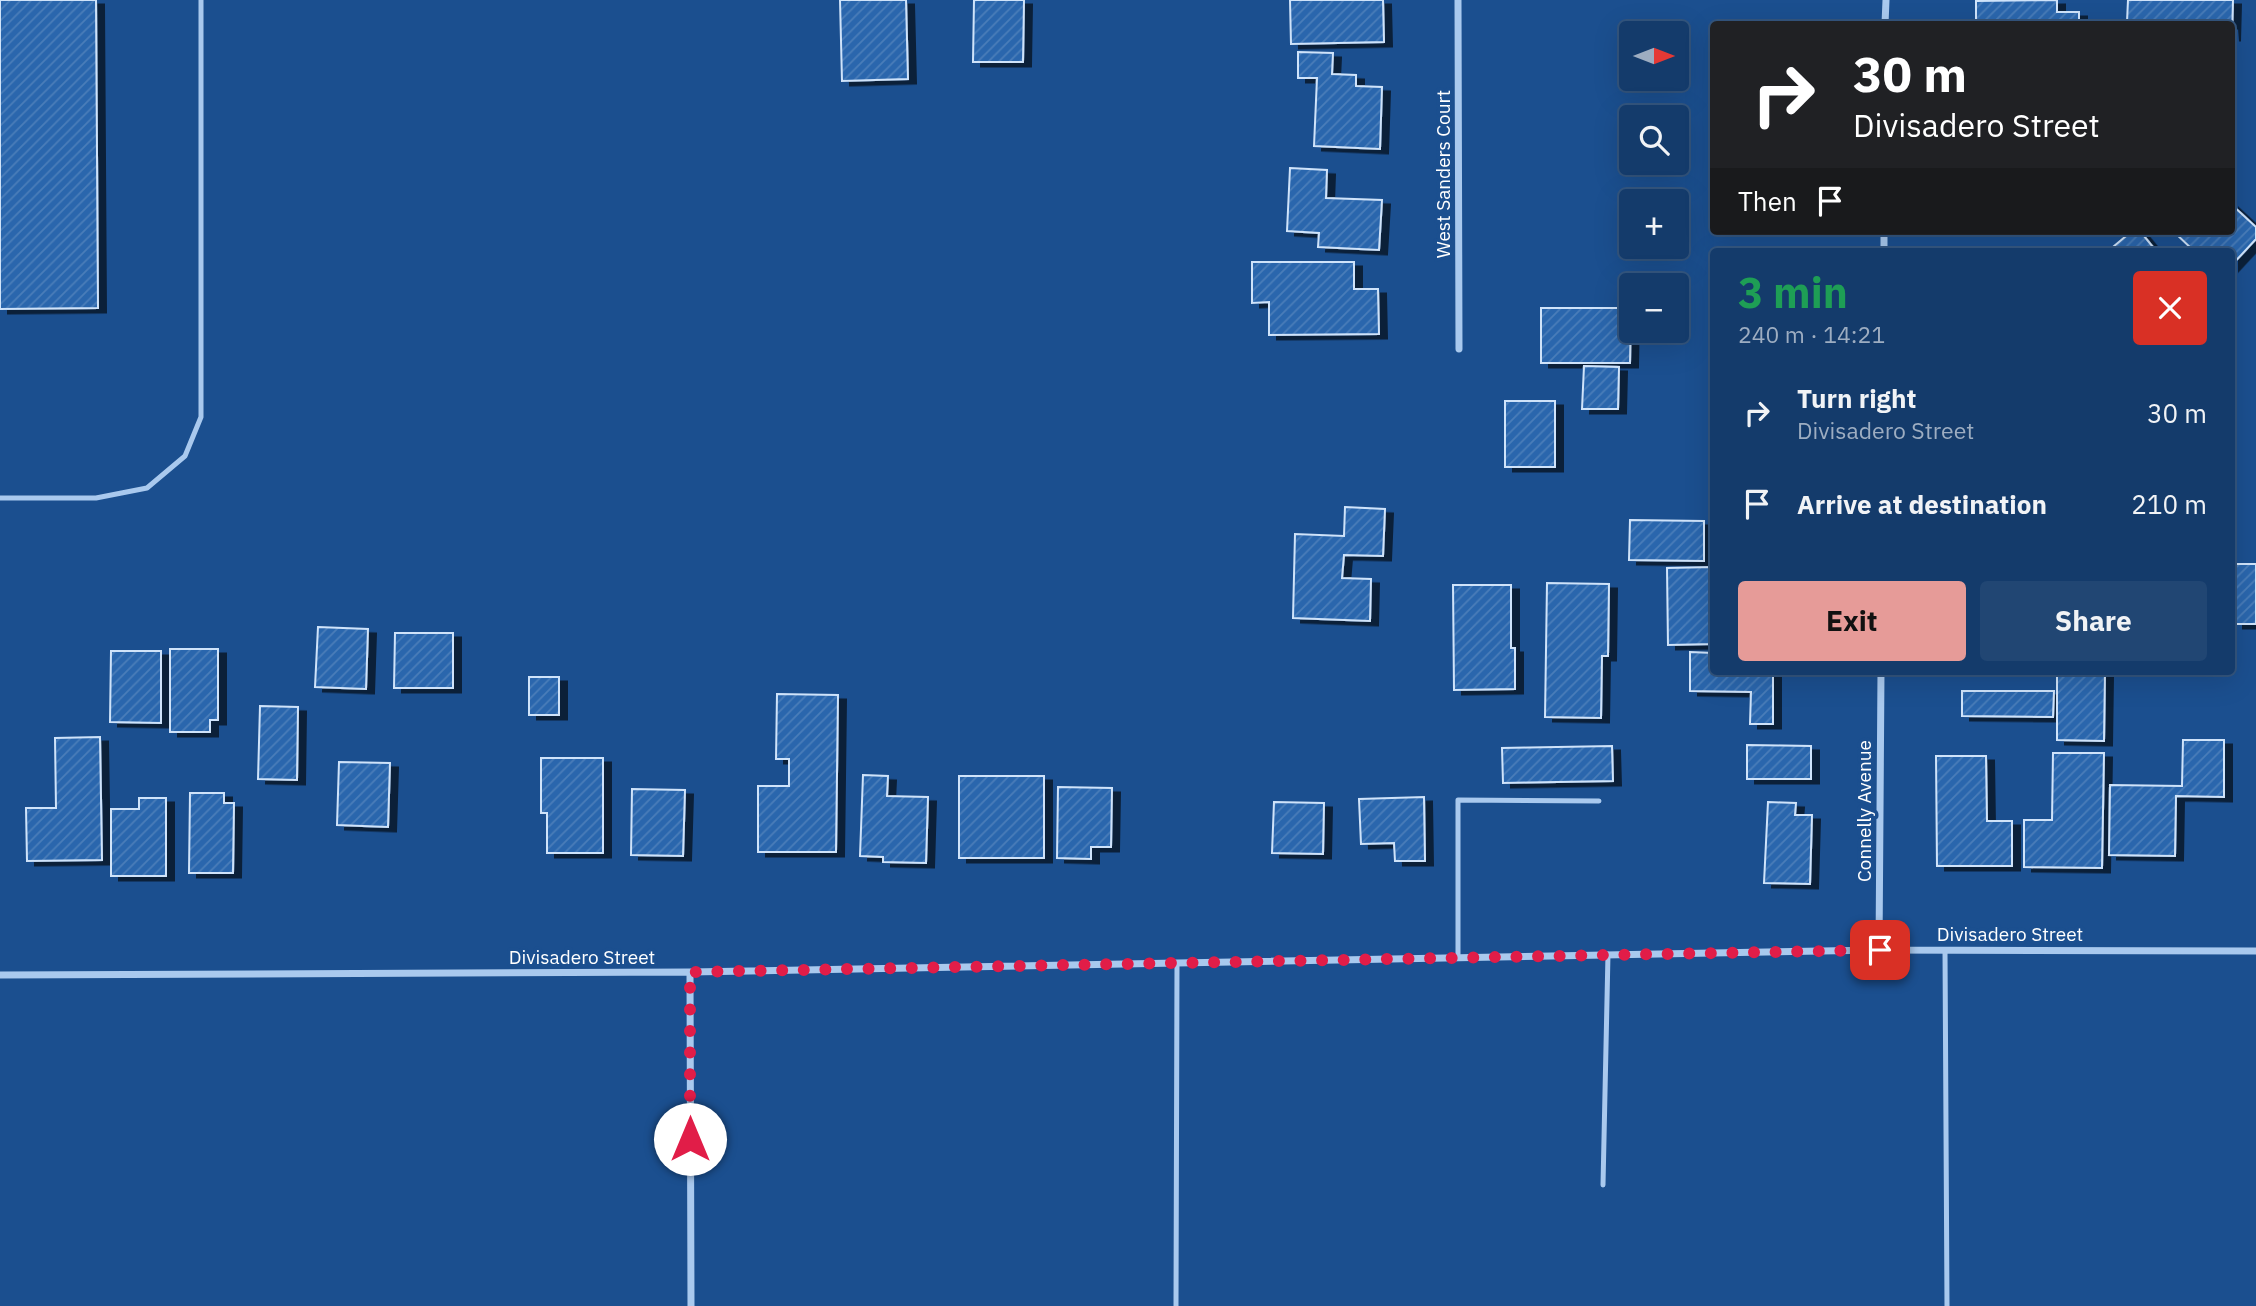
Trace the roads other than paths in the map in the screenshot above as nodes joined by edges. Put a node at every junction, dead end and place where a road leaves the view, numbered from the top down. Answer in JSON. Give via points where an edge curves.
{"nodes":[{"id":1,"x":201,"y":0,"type":"edge"},
{"id":2,"x":1458,"y":0,"type":"edge"},
{"id":3,"x":1886,"y":0,"type":"edge"},
{"id":4,"x":1885,"y":21,"type":"edge"},
{"id":5,"x":1459,"y":349,"type":"dead end"},
{"id":6,"x":0,"y":498,"type":"edge"},
{"id":7,"x":1881,"y":675,"type":"edge"},
{"id":8,"x":1599,"y":801,"type":"dead end"},
{"id":9,"x":1880,"y":950,"type":"junction"},
{"id":10,"x":1945,"y":950,"type":"junction"},
{"id":11,"x":2256,"y":951,"type":"edge"},
{"id":12,"x":1608,"y":954,"type":"junction"},
{"id":13,"x":1458,"y":958,"type":"junction"},
{"id":14,"x":1177,"y":963,"type":"junction"},
{"id":15,"x":690,"y":972,"type":"junction"},
{"id":16,"x":0,"y":975,"type":"edge"},
{"id":17,"x":1603,"y":1185,"type":"dead end"},
{"id":18,"x":691,"y":1306,"type":"edge"},
{"id":19,"x":1176,"y":1306,"type":"edge"},
{"id":20,"x":1947,"y":1306,"type":"edge"}],
"edges":[{"from":1,"to":6,"type":"lane","via":[[201,417],[186,456],[147,488],[96,498]]},
{"from":2,"to":5,"type":"street","name":"West Sanders Court"},
{"from":3,"to":4,"type":"street"},
{"from":7,"to":9,"type":"street","name":"Connelly Avenue"},
{"from":8,"to":13,"type":"lane","via":[[1458,800]]},
{"from":9,"to":10,"type":"street","name":"Divisadero Street"},
{"from":9,"to":12,"type":"street","name":"Divisadero Street"},
{"from":10,"to":11,"type":"street","name":"Divisadero Street"},
{"from":10,"to":20,"type":"lane"},
{"from":12,"to":13,"type":"street","name":"Divisadero Street"},
{"from":12,"to":17,"type":"lane"},
{"from":13,"to":14,"type":"street","name":"Divisadero Street"},
{"from":14,"to":15,"type":"street","name":"Divisadero Street"},
{"from":14,"to":19,"type":"lane"},
{"from":15,"to":16,"type":"street","name":"Divisadero Street"},
{"from":15,"to":18,"type":"street"}]}
